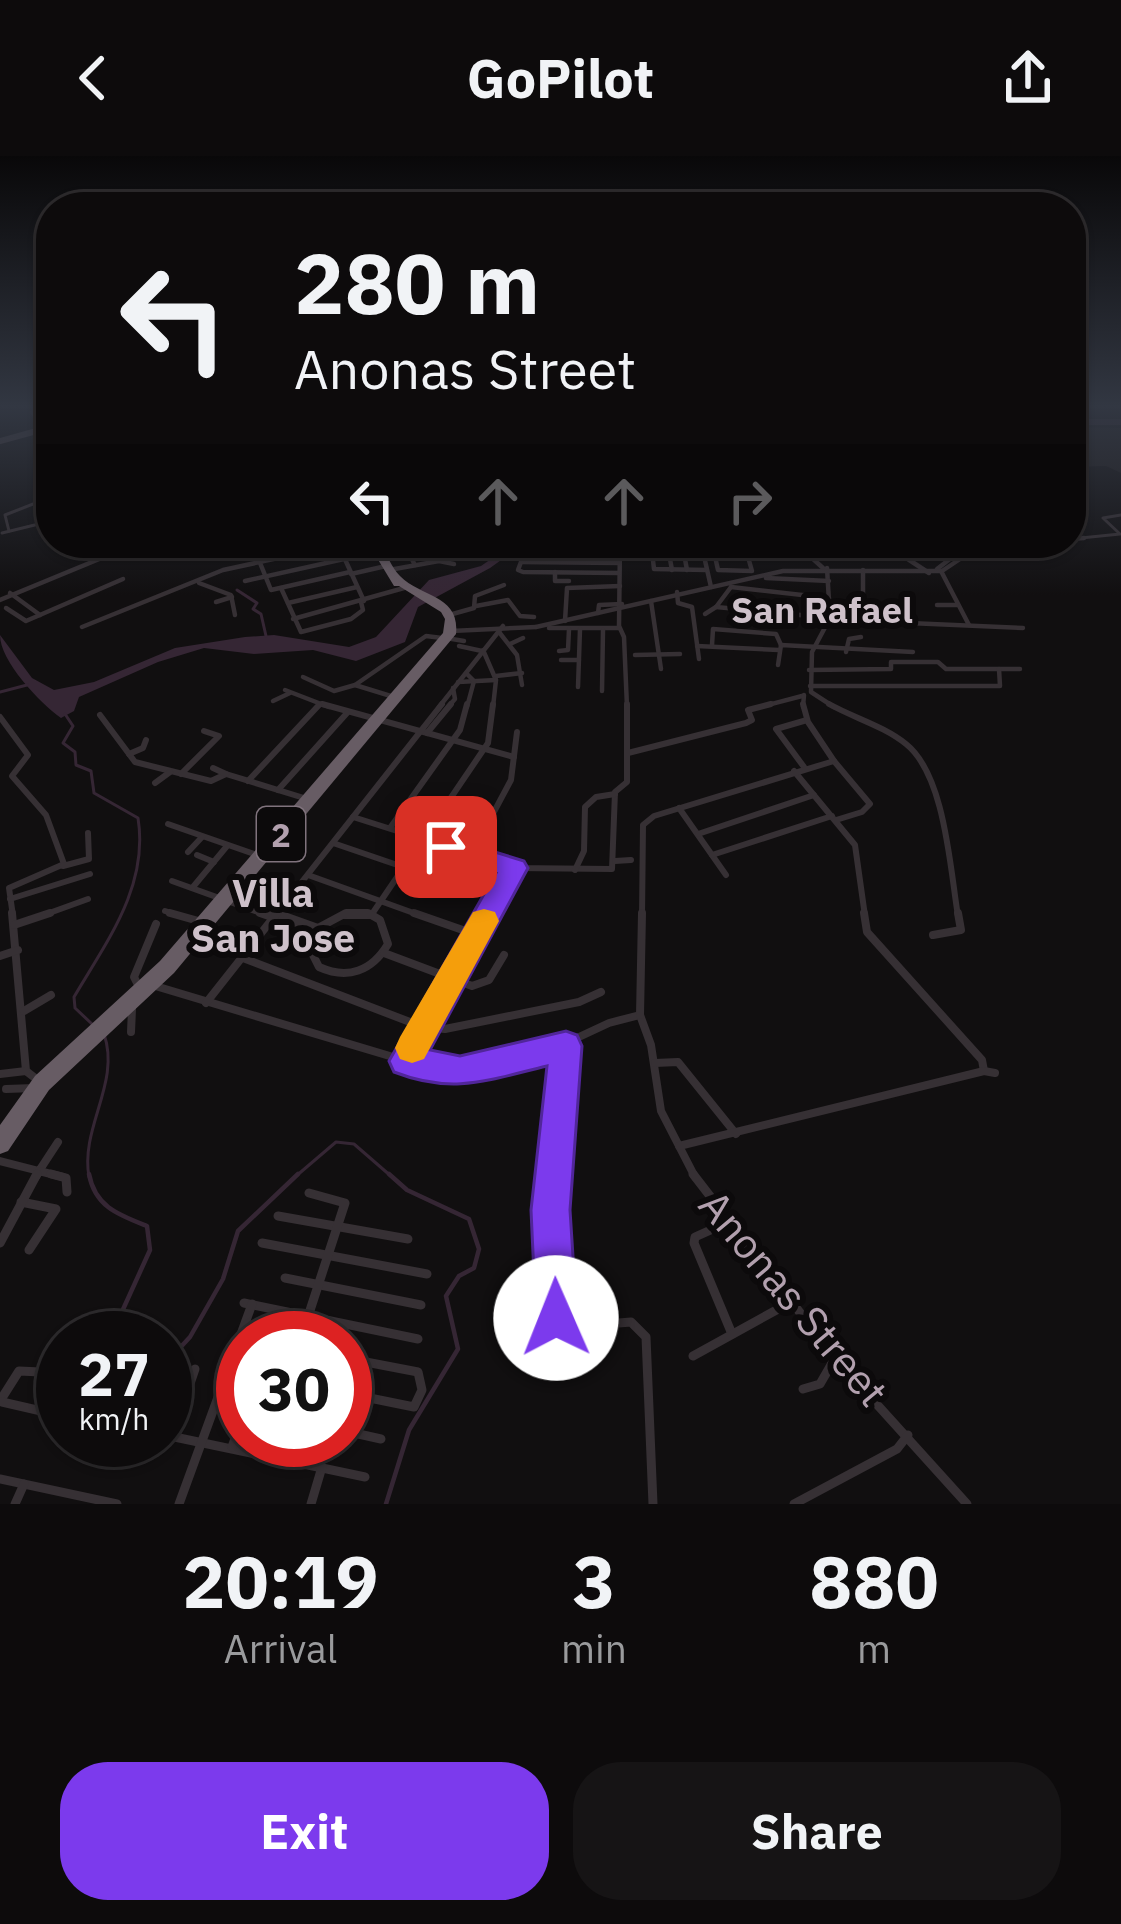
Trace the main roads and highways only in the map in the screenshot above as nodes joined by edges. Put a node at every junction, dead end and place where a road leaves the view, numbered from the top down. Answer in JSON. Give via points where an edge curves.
{"nodes":[{"id":1,"x":382,"y":558,"type":"edge"},
{"id":2,"x":3,"y":1132,"type":"edge"}],
"edges":[{"from":1,"to":2,"type":"highway","number":"2","via":[[448,629],[206,923],[111,1020],[35,1081]]}]}
